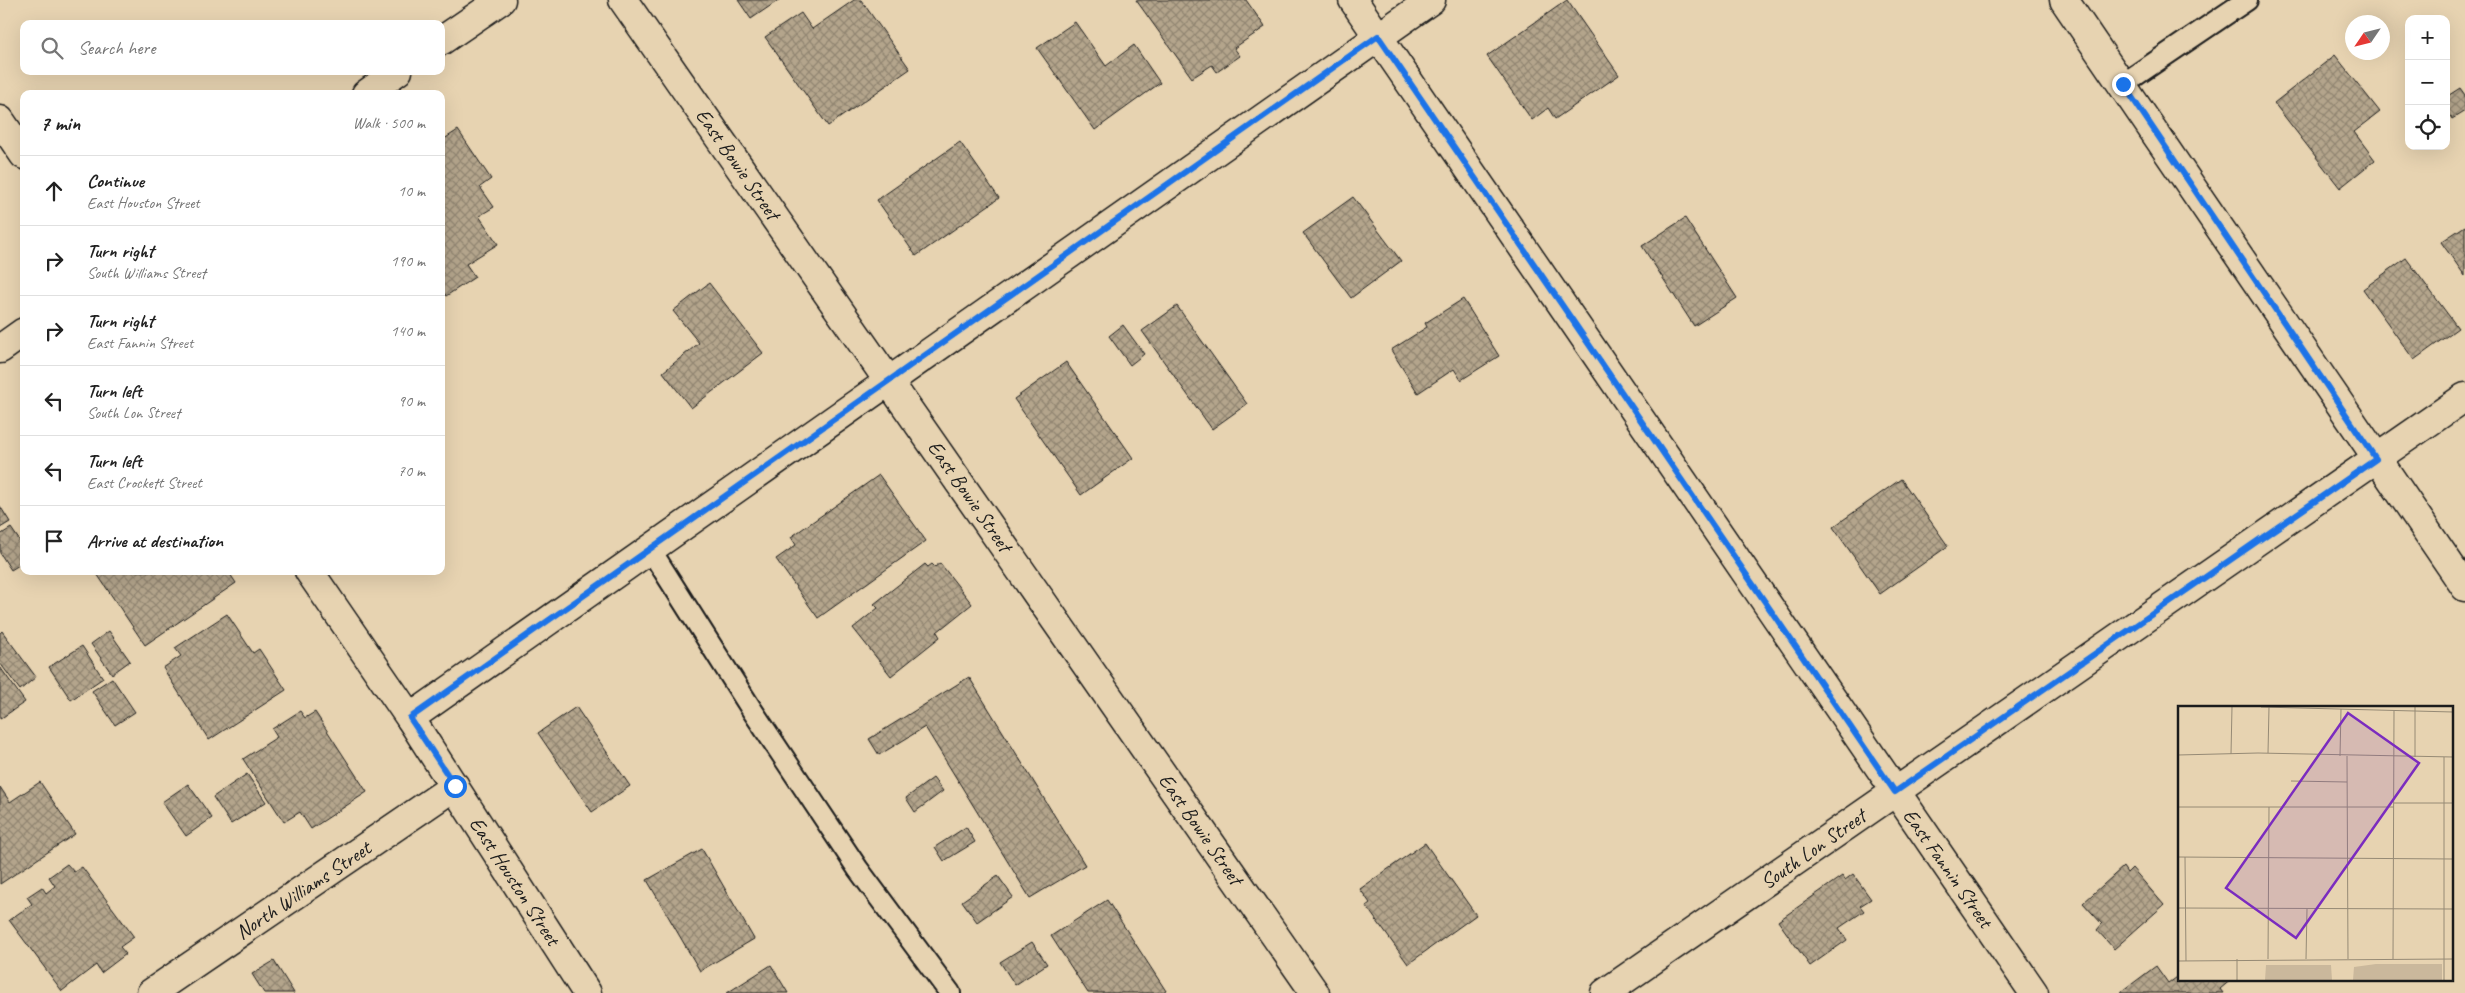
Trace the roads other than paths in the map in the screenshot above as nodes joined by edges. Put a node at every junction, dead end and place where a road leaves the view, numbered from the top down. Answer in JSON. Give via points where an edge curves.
{"nodes":[{"id":1,"x":501,"y":0,"type":"edge"},
{"id":2,"x":623,"y":0,"type":"edge"},
{"id":3,"x":1353,"y":0,"type":"edge"},
{"id":4,"x":1431,"y":0,"type":"edge"},
{"id":5,"x":2064,"y":0,"type":"edge"},
{"id":6,"x":2246,"y":0,"type":"edge"},
{"id":7,"x":1378,"y":36,"type":"junction"},
{"id":8,"x":445,"y":39,"type":"edge"},
{"id":9,"x":392,"y":75,"type":"edge"},
{"id":10,"x":2123,"y":84,"type":"junction"},
{"id":11,"x":372,"y":90,"type":"edge"},
{"id":12,"x":0,"y":120,"type":"edge"},
{"id":13,"x":20,"y":149,"type":"edge"},
{"id":14,"x":20,"y":335,"type":"edge"},
{"id":15,"x":0,"y":349,"type":"edge"},
{"id":16,"x":889,"y":381,"type":"junction"},
{"id":17,"x":2465,"y":397,"type":"edge"},
{"id":18,"x":2376,"y":459,"type":"junction"},
{"id":19,"x":650,"y":549,"type":"junction"},
{"id":20,"x":312,"y":575,"type":"edge"},
{"id":21,"x":2465,"y":587,"type":"edge"},
{"id":22,"x":410,"y":718,"type":"junction"},
{"id":23,"x":455,"y":786,"type":"junction"},
{"id":24,"x":1895,"y":792,"type":"junction"},
{"id":25,"x":151,"y":993,"type":"edge"},
{"id":26,"x":587,"y":993,"type":"edge"},
{"id":27,"x":950,"y":993,"type":"edge"},
{"id":28,"x":1315,"y":993,"type":"edge"},
{"id":29,"x":1605,"y":993,"type":"edge"},
{"id":30,"x":2034,"y":993,"type":"edge"}],
"edges":[{"from":1,"to":8,"type":"street"},
{"from":2,"to":16,"type":"street","name":"East Bowie Street"},
{"from":3,"to":7,"type":"street","name":"East Fannin Street"},
{"from":4,"to":7,"type":"street"},
{"from":5,"to":10,"type":"street"},
{"from":6,"to":10,"type":"lane"},
{"from":7,"to":16,"type":"street"},
{"from":7,"to":24,"type":"street","name":"East Fannin Street"},
{"from":9,"to":11,"type":"street"},
{"from":10,"to":18,"type":"street"},
{"from":12,"to":13,"type":"street"},
{"from":14,"to":15,"type":"street"},
{"from":16,"to":19,"type":"street"},
{"from":16,"to":28,"type":"street","name":"East Bowie Street"},
{"from":17,"to":18,"type":"street","name":"South Lon Street"},
{"from":18,"to":21,"type":"street"},
{"from":18,"to":24,"type":"street","name":"South Lon Street"},
{"from":19,"to":22,"type":"street"},
{"from":19,"to":27,"type":"lane","via":[[858,869]]},
{"from":20,"to":22,"type":"street","name":"East Houston Street"},
{"from":22,"to":23,"type":"street","name":"East Houston Street"},
{"from":23,"to":25,"type":"street","name":"North Williams Street"},
{"from":23,"to":26,"type":"street","name":"East Houston Street"},
{"from":24,"to":29,"type":"street","name":"South Lon Street"},
{"from":24,"to":30,"type":"street","name":"East Fannin Street"}]}
